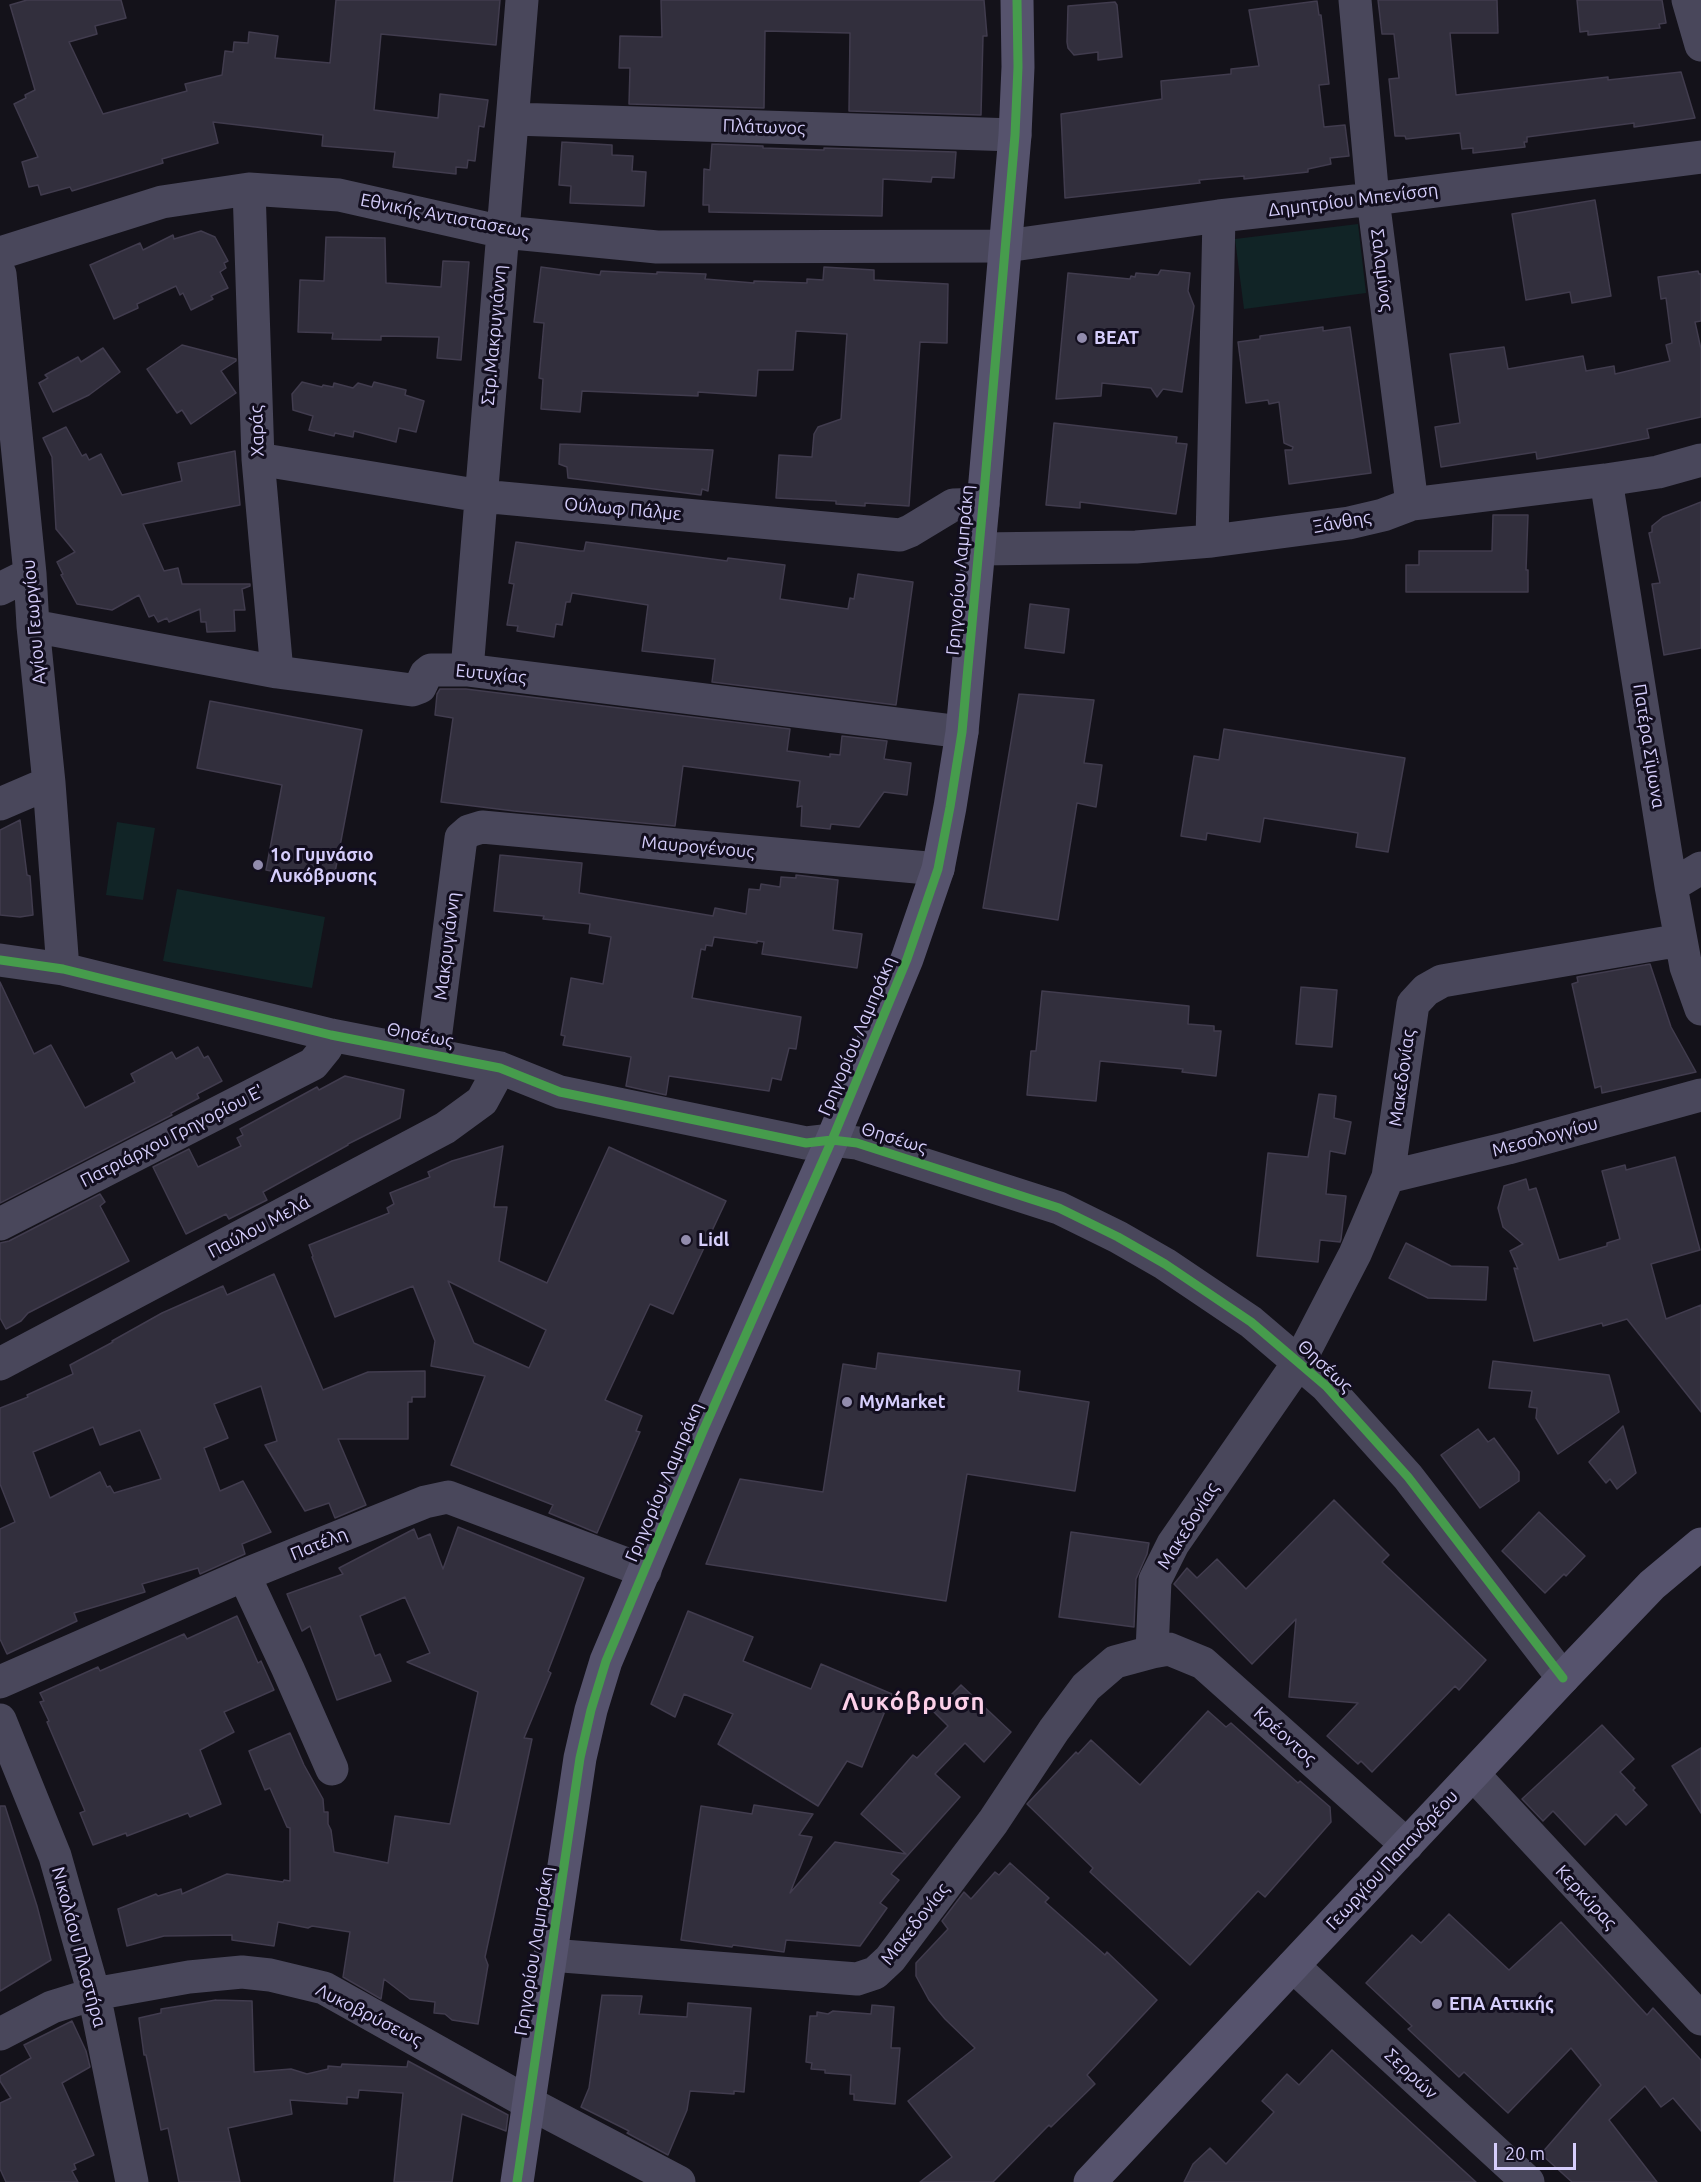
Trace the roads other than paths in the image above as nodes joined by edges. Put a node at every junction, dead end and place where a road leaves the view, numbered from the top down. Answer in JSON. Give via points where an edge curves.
{"nodes":[{"id":1,"x":522,"y":0,"type":"edge"},
{"id":2,"x":1017,"y":0,"type":"edge"},
{"id":3,"x":1355,"y":0,"type":"edge"},
{"id":4,"x":1693,"y":2,"type":"edge"},
{"id":5,"x":1701,"y":45,"type":"edge"},
{"id":6,"x":513,"y":118,"type":"junction"},
{"id":7,"x":1015,"y":135,"type":"junction"},
{"id":8,"x":1701,"y":157,"type":"edge"},
{"id":9,"x":249,"y":189,"type":"junction"},
{"id":10,"x":1373,"y":199,"type":"junction"},
{"id":11,"x":1219,"y":216,"type":"junction"},
{"id":12,"x":503,"y":232,"type":"junction"},
{"id":13,"x":1006,"y":246,"type":"junction"},
{"id":14,"x":0,"y":253,"type":"edge"},
{"id":15,"x":0,"y":274,"type":"edge"},
{"id":16,"x":3,"y":354,"type":"edge"},
{"id":17,"x":258,"y":459,"type":"junction"},
{"id":18,"x":1701,"y":460,"type":"edge"},
{"id":19,"x":1606,"y":480,"type":"junction"},
{"id":20,"x":481,"y":496,"type":"junction"},
{"id":21,"x":983,"y":504,"type":"junction"},
{"id":22,"x":1412,"y":504,"type":"junction"},
{"id":23,"x":1212,"y":540,"type":"junction"},
{"id":24,"x":979,"y":549,"type":"junction"},
{"id":25,"x":30,"y":574,"type":"junction"},
{"id":26,"x":0,"y":589,"type":"edge"},
{"id":27,"x":33,"y":626,"type":"junction"},
{"id":28,"x":467,"y":670,"type":"junction"},
{"id":29,"x":277,"y":672,"type":"junction"},
{"id":30,"x":962,"y":732,"type":"junction"},
{"id":31,"x":49,"y":783,"type":"junction"},
{"id":32,"x":0,"y":804,"type":"edge"},
{"id":33,"x":461,"y":837,"type":"joint"},
{"id":34,"x":1701,"y":868,"type":"edge"},
{"id":35,"x":938,"y":869,"type":"junction"},
{"id":36,"x":1671,"y":886,"type":"junction"},
{"id":37,"x":1681,"y":940,"type":"junction"},
{"id":38,"x":4,"y":963,"type":"edge"},
{"id":39,"x":63,"y":969,"type":"junction"},
{"id":40,"x":1701,"y":1009,"type":"edge"},
{"id":41,"x":331,"y":1035,"type":"junction"},
{"id":42,"x":433,"y":1055,"type":"junction"},
{"id":43,"x":500,"y":1068,"type":"junction"},
{"id":44,"x":1701,"y":1095,"type":"edge"},
{"id":45,"x":832,"y":1140,"type":"junction"},
{"id":46,"x":1388,"y":1178,"type":"junction"},
{"id":47,"x":0,"y":1224,"type":"edge"},
{"id":48,"x":1299,"y":1362,"type":"junction"},
{"id":49,"x":0,"y":1364,"type":"edge"},
{"id":50,"x":1701,"y":1544,"type":"edge"},
{"id":51,"x":645,"y":1571,"type":"junction"},
{"id":52,"x":244,"y":1575,"type":"junction"},
{"id":53,"x":1152,"y":1652,"type":"junction"},
{"id":54,"x":1563,"y":1678,"type":"junction"},
{"id":55,"x":0,"y":1682,"type":"edge"},
{"id":56,"x":0,"y":1720,"type":"edge"},
{"id":57,"x":332,"y":1769,"type":"dead end"},
{"id":58,"x":1473,"y":1774,"type":"junction"},
{"id":59,"x":1407,"y":1845,"type":"junction"},
{"id":60,"x":550,"y":1955,"type":"junction"},
{"id":61,"x":1293,"y":1966,"type":"junction"},
{"id":62,"x":94,"y":1994,"type":"junction"},
{"id":63,"x":1701,"y":2019,"type":"edge"},
{"id":64,"x":0,"y":2034,"type":"edge"},
{"id":65,"x":529,"y":2103,"type":"junction"},
{"id":66,"x":132,"y":2182,"type":"edge"},
{"id":67,"x":517,"y":2182,"type":"edge"},
{"id":68,"x":679,"y":2182,"type":"edge"},
{"id":69,"x":1090,"y":2182,"type":"edge"},
{"id":70,"x":1528,"y":2182,"type":"edge"}],
"edges":[{"from":1,"to":6,"type":"street","name":"Στρ.Μακρυγιάννη"},
{"from":2,"to":7,"type":"main road","name":"Γρηγορίου Λαμπράκη"},
{"from":3,"to":10,"type":"street","name":"Σαλαμίνος"},
{"from":4,"to":5,"type":"street"},
{"from":6,"to":7,"type":"street","name":"Πλάτωνος"},
{"from":6,"to":12,"type":"street","name":"Στρ.Μακρυγιάννη"},
{"from":7,"to":13,"type":"main road","name":"Γρηγορίου Λαμπράκη"},
{"from":8,"to":10,"type":"street","name":"Δημητρίου Μπενίσση"},
{"from":9,"to":12,"type":"street","name":"Εθνικής Αντιστασεως","via":[[339,195]]},
{"from":9,"to":14,"type":"street","name":"Εθνικής Αντιστασεως","via":[[162,202]]},
{"from":9,"to":17,"type":"street","name":"Χαράς"},
{"from":10,"to":11,"type":"street","name":"Δημητρίου Μπενίσση"},
{"from":10,"to":22,"type":"street","name":"Σαλαμίνος"},
{"from":11,"to":13,"type":"street","name":"Δημητρίου Μπενίσση"},
{"from":11,"to":23,"type":"street"},
{"from":12,"to":13,"type":"street","name":"Εθνικής Αντιστασεως","via":[[657,247]]},
{"from":12,"to":20,"type":"street","name":"Στρ.Μακρυγιάννη"},
{"from":13,"to":21,"type":"main road","name":"Γρηγορίου Λαμπράκη"},
{"from":15,"to":16,"type":"street","name":"Αγίου Γεωργίου"},
{"from":16,"to":25,"type":"street","name":"Αγίου Γεωργίου"},
{"from":17,"to":20,"type":"street","name":"Ούλωφ Πάλμε"},
{"from":17,"to":29,"type":"street","name":"Χαράς"},
{"from":18,"to":19,"type":"street","name":"Ξάνθης"},
{"from":19,"to":22,"type":"street","name":"Ξάνθης"},
{"from":19,"to":36,"type":"street","name":"Πατέρα Σϊμωνα"},
{"from":20,"to":21,"type":"street","name":"Ούλωφ Πάλμε","via":[[900,536],[953,505]]},
{"from":20,"to":28,"type":"street","name":"Στρ.Μακρυγιάννη"},
{"from":21,"to":24,"type":"main road","name":"Γρηγορίου Λαμπράκη"},
{"from":22,"to":23,"type":"street","name":"Ξάνθης","via":[[1349,523]]},
{"from":23,"to":24,"type":"street","name":"Ξάνθης","via":[[1136,547]]},
{"from":24,"to":30,"type":"main road","name":"Γρηγορίου Λαμπράκη"},
{"from":25,"to":26,"type":"street"},
{"from":25,"to":27,"type":"street","name":"Αγίου Γεωργίου"},
{"from":27,"to":29,"type":"street","name":"Ευτυχίας"},
{"from":27,"to":31,"type":"street","name":"Αγίου Γεωργίου"},
{"from":28,"to":29,"type":"street","name":"Ευτυχίας","via":[[435,668],[426,674],[420,687],[412,690]]},
{"from":28,"to":30,"type":"street","name":"Ευτυχίας"},
{"from":30,"to":35,"type":"main road","name":"Γρηγορίου Λαμπράκη"},
{"from":31,"to":32,"type":"street"},
{"from":31,"to":39,"type":"street","name":"Αγίου Γεωργίου"},
{"from":33,"to":35,"type":"street","name":"Μαυρογένους","via":[[482,827]]},
{"from":33,"to":42,"type":"street","name":"Μακρυγιάννη"},
{"from":34,"to":36,"type":"street"},
{"from":35,"to":45,"type":"main road","name":"Γρηγορίου Λαμπράκη","via":[[907,959]]},
{"from":36,"to":37,"type":"street","name":"Πατέρα Σϊμωνα"},
{"from":37,"to":40,"type":"street","name":"Πατέρα Σϊμωνα"},
{"from":37,"to":46,"type":"street","name":"Μακεδονίας","via":[[1442,981],[1426,990],[1413,1004]]},
{"from":38,"to":39,"type":"street","name":"Θησέως"},
{"from":39,"to":41,"type":"street","name":"Θησέως"},
{"from":41,"to":42,"type":"street","name":"Θησέως"},
{"from":41,"to":47,"type":"street","name":"Πατριάρχου Γρηγορίου Ε'","via":[[313,1064]]},
{"from":42,"to":43,"type":"street","name":"Θησέως"},
{"from":43,"to":45,"type":"street","name":"Θησέως","via":[[560,1092],[806,1143]]},
{"from":43,"to":49,"type":"street","name":"Παύλου Μελά","via":[[482,1101],[445,1128]]},
{"from":44,"to":46,"type":"street","name":"Μεσολογγίου"},
{"from":45,"to":48,"type":"street","name":"Θησέως","via":[[857,1143],[1059,1208],[1165,1264],[1251,1322]]},
{"from":45,"to":51,"type":"main road","name":"Γρηγορίου Λαμπράκη"},
{"from":46,"to":48,"type":"street","name":"Μακεδονίας","via":[[1350,1265]]},
{"from":48,"to":53,"type":"street","name":"Μακεδονίας","via":[[1173,1544],[1155,1580]]},
{"from":48,"to":54,"type":"street","name":"Θησέως","via":[[1326,1386],[1408,1477]]},
{"from":50,"to":54,"type":"main road","name":"Γεωργίου Παπανδρέου","via":[[1652,1586]]},
{"from":51,"to":52,"type":"street","name":"Πατέλη","via":[[448,1497],[425,1502]]},
{"from":51,"to":60,"type":"main road","name":"Γρηγορίου Λαμπράκη","via":[[606,1661],[591,1710]]},
{"from":52,"to":55,"type":"street","name":"Πατέλη"},
{"from":52,"to":57,"type":"street"},
{"from":53,"to":59,"type":"street","name":"Κρέοντος","via":[[1169,1649],[1203,1663]]},
{"from":53,"to":60,"type":"street","name":"Μακεδονίας","via":[[1115,1662],[1086,1687],[993,1822],[890,1959],[875,1973],[857,1979]]},
{"from":54,"to":58,"type":"main road","name":"Γεωργίου Παπανδρέου"},
{"from":56,"to":62,"type":"street","name":"Νικολάου Πλαστήρα","via":[[55,1856]]},
{"from":58,"to":59,"type":"main road","name":"Γεωργίου Παπανδρέου"},
{"from":58,"to":63,"type":"street","name":"Κερκύρας"},
{"from":59,"to":61,"type":"main road","name":"Γεωργίου Παπανδρέου"},
{"from":60,"to":65,"type":"main road","name":"Γρηγορίου Λαμπράκη"},
{"from":61,"to":69,"type":"main road","name":"Γεωργίου Παπανδρέου"},
{"from":61,"to":70,"type":"street","name":"Σερρών"},
{"from":62,"to":64,"type":"street","name":"Λυκοβρύσεως","via":[[52,2007]]},
{"from":62,"to":65,"type":"street","name":"Λυκοβρύσεως","via":[[242,1972],[305,1983],[324,1988]]},
{"from":62,"to":66,"type":"street","name":"Νικολάου Πλαστήρα"},
{"from":65,"to":67,"type":"main road","name":"Γρηγορίου Λαμπράκη"},
{"from":65,"to":68,"type":"street","name":"Λυκοβρύσεως"}]}
